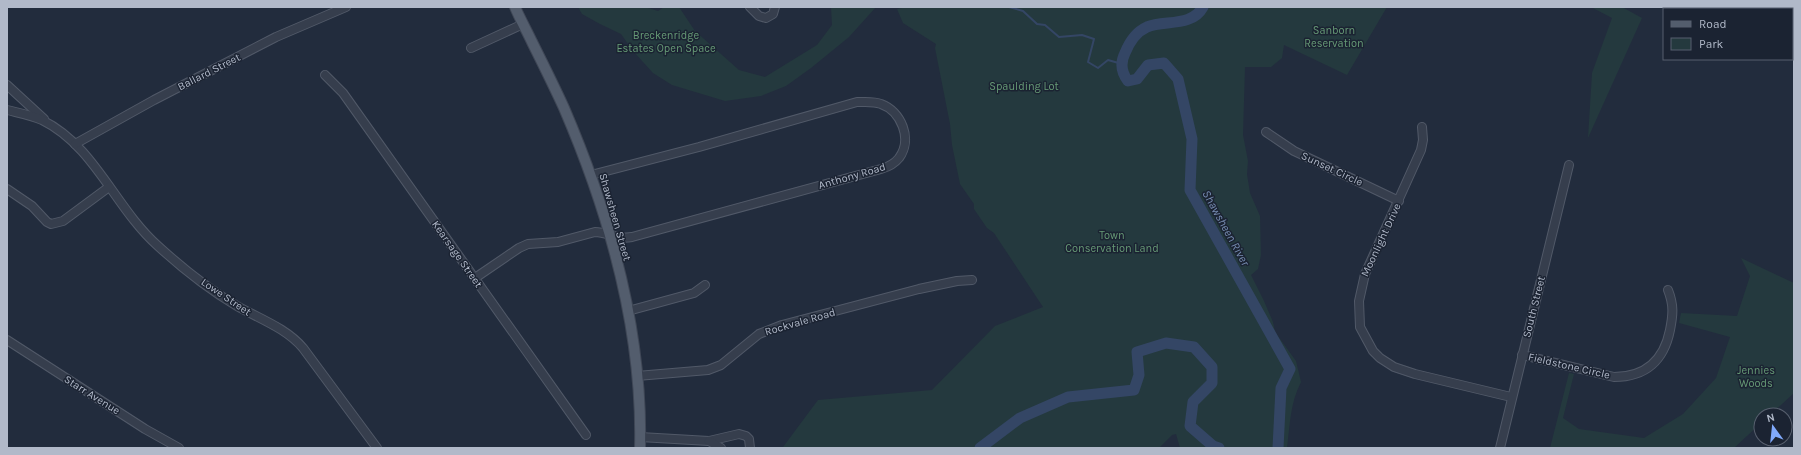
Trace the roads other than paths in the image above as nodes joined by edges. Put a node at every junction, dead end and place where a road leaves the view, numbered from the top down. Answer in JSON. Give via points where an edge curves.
{"nodes":[{"id":1,"x":346,"y":7,"type":"edge"},
{"id":2,"x":515,"y":7,"type":"edge"},
{"id":3,"x":750,"y":7,"type":"edge"},
{"id":4,"x":776,"y":7,"type":"edge"},
{"id":5,"x":523,"y":24,"type":"junction"},
{"id":6,"x":471,"y":48,"type":"dead end"},
{"id":7,"x":325,"y":75,"type":"dead end"},
{"id":8,"x":7,"y":85,"type":"edge"},
{"id":9,"x":7,"y":110,"type":"edge"},
{"id":10,"x":48,"y":124,"type":"junction"},
{"id":11,"x":1422,"y":127,"type":"dead end"},
{"id":12,"x":1266,"y":132,"type":"dead end"},
{"id":13,"x":75,"y":144,"type":"junction"},
{"id":14,"x":1569,"y":165,"type":"dead end"},
{"id":15,"x":591,"y":175,"type":"junction"},
{"id":16,"x":110,"y":187,"type":"junction"},
{"id":17,"x":7,"y":189,"type":"edge"},
{"id":18,"x":1399,"y":201,"type":"junction"},
{"id":19,"x":611,"y":236,"type":"junction"},
{"id":20,"x":475,"y":278,"type":"junction"},
{"id":21,"x":972,"y":280,"type":"dead end"},
{"id":22,"x":705,"y":285,"type":"dead end"},
{"id":23,"x":1668,"y":290,"type":"dead end"},
{"id":24,"x":628,"y":311,"type":"junction"},
{"id":25,"x":7,"y":340,"type":"edge"},
{"id":26,"x":1522,"y":355,"type":"junction"},
{"id":27,"x":637,"y":376,"type":"junction"},
{"id":28,"x":1511,"y":397,"type":"junction"},
{"id":29,"x":586,"y":435,"type":"dead end"},
{"id":30,"x":640,"y":437,"type":"junction"},
{"id":31,"x":709,"y":441,"type":"junction"},
{"id":32,"x":179,"y":448,"type":"edge"},
{"id":33,"x":377,"y":448,"type":"edge"},
{"id":34,"x":640,"y":448,"type":"edge"},
{"id":35,"x":721,"y":448,"type":"edge"},
{"id":36,"x":750,"y":448,"type":"edge"},
{"id":37,"x":1500,"y":448,"type":"edge"}],
"edges":[{"from":1,"to":13,"type":"street","name":"Ballard Street","via":[[276,37]]},
{"from":2,"to":5,"type":"main road","name":"Shawsheen Street"},
{"from":3,"to":4,"type":"street","via":[[766,18],[773,14]]},
{"from":5,"to":6,"type":"street"},
{"from":5,"to":15,"type":"main road","name":"Shawsheen Street","via":[[554,86]]},
{"from":7,"to":20,"type":"street","name":"Kearsage Street","via":[[343,93]]},
{"from":8,"to":10,"type":"street"},
{"from":9,"to":10,"type":"street","via":[[31,116]]},
{"from":10,"to":13,"type":"street","name":"Lowe Street"},
{"from":11,"to":18,"type":"street","name":"Moonlight Drive","via":[[1421,150]]},
{"from":12,"to":18,"type":"street","name":"Sunset Circle","via":[[1294,151]]},
{"from":13,"to":16,"type":"street","name":"Lowe Street"},
{"from":14,"to":26,"type":"street","name":"South Street"},
{"from":15,"to":19,"type":"main road","name":"Shawsheen Street"},
{"from":15,"to":19,"type":"street","name":"Anthony Road","via":[[857,102],[880,103],[897,114],[902,121],[904,148],[899,158],[888,167],[632,237]]},
{"from":16,"to":17,"type":"street","via":[[63,221],[51,224],[32,206]]},
{"from":16,"to":33,"type":"street","name":"Lowe Street","via":[[141,229],[166,253],[219,294],[296,340]]},
{"from":18,"to":28,"type":"street","name":"Moonlight Drive","via":[[1360,290],[1359,322],[1368,343],[1380,358],[1398,369]]},
{"from":19,"to":20,"type":"street","name":"Anthony Road","via":[[595,232],[558,242],[528,244]]},
{"from":19,"to":24,"type":"main road","name":"Shawsheen Street"},
{"from":20,"to":29,"type":"street","name":"Kearsage Street"},
{"from":21,"to":27,"type":"street","name":"Rockvale Road","via":[[919,289],[782,325],[759,334],[721,366],[708,370]]},
{"from":22,"to":24,"type":"street","via":[[694,293]]},
{"from":23,"to":26,"type":"street","name":"Fieldstone Circle","via":[[1674,310],[1668,339],[1658,359],[1637,374],[1614,377]]},
{"from":24,"to":27,"type":"main road","name":"Shawsheen Street"},
{"from":25,"to":32,"type":"street","name":"Starr Avenue"},
{"from":26,"to":28,"type":"street","name":"South Street"},
{"from":27,"to":30,"type":"main road","name":"Shawsheen Street"},
{"from":28,"to":37,"type":"street","name":"South Street"},
{"from":30,"to":31,"type":"street"},
{"from":30,"to":34,"type":"main road","name":"Shawsheen Street"},
{"from":31,"to":35,"type":"street"},
{"from":31,"to":36,"type":"street","via":[[743,435],[749,440]]}]}
